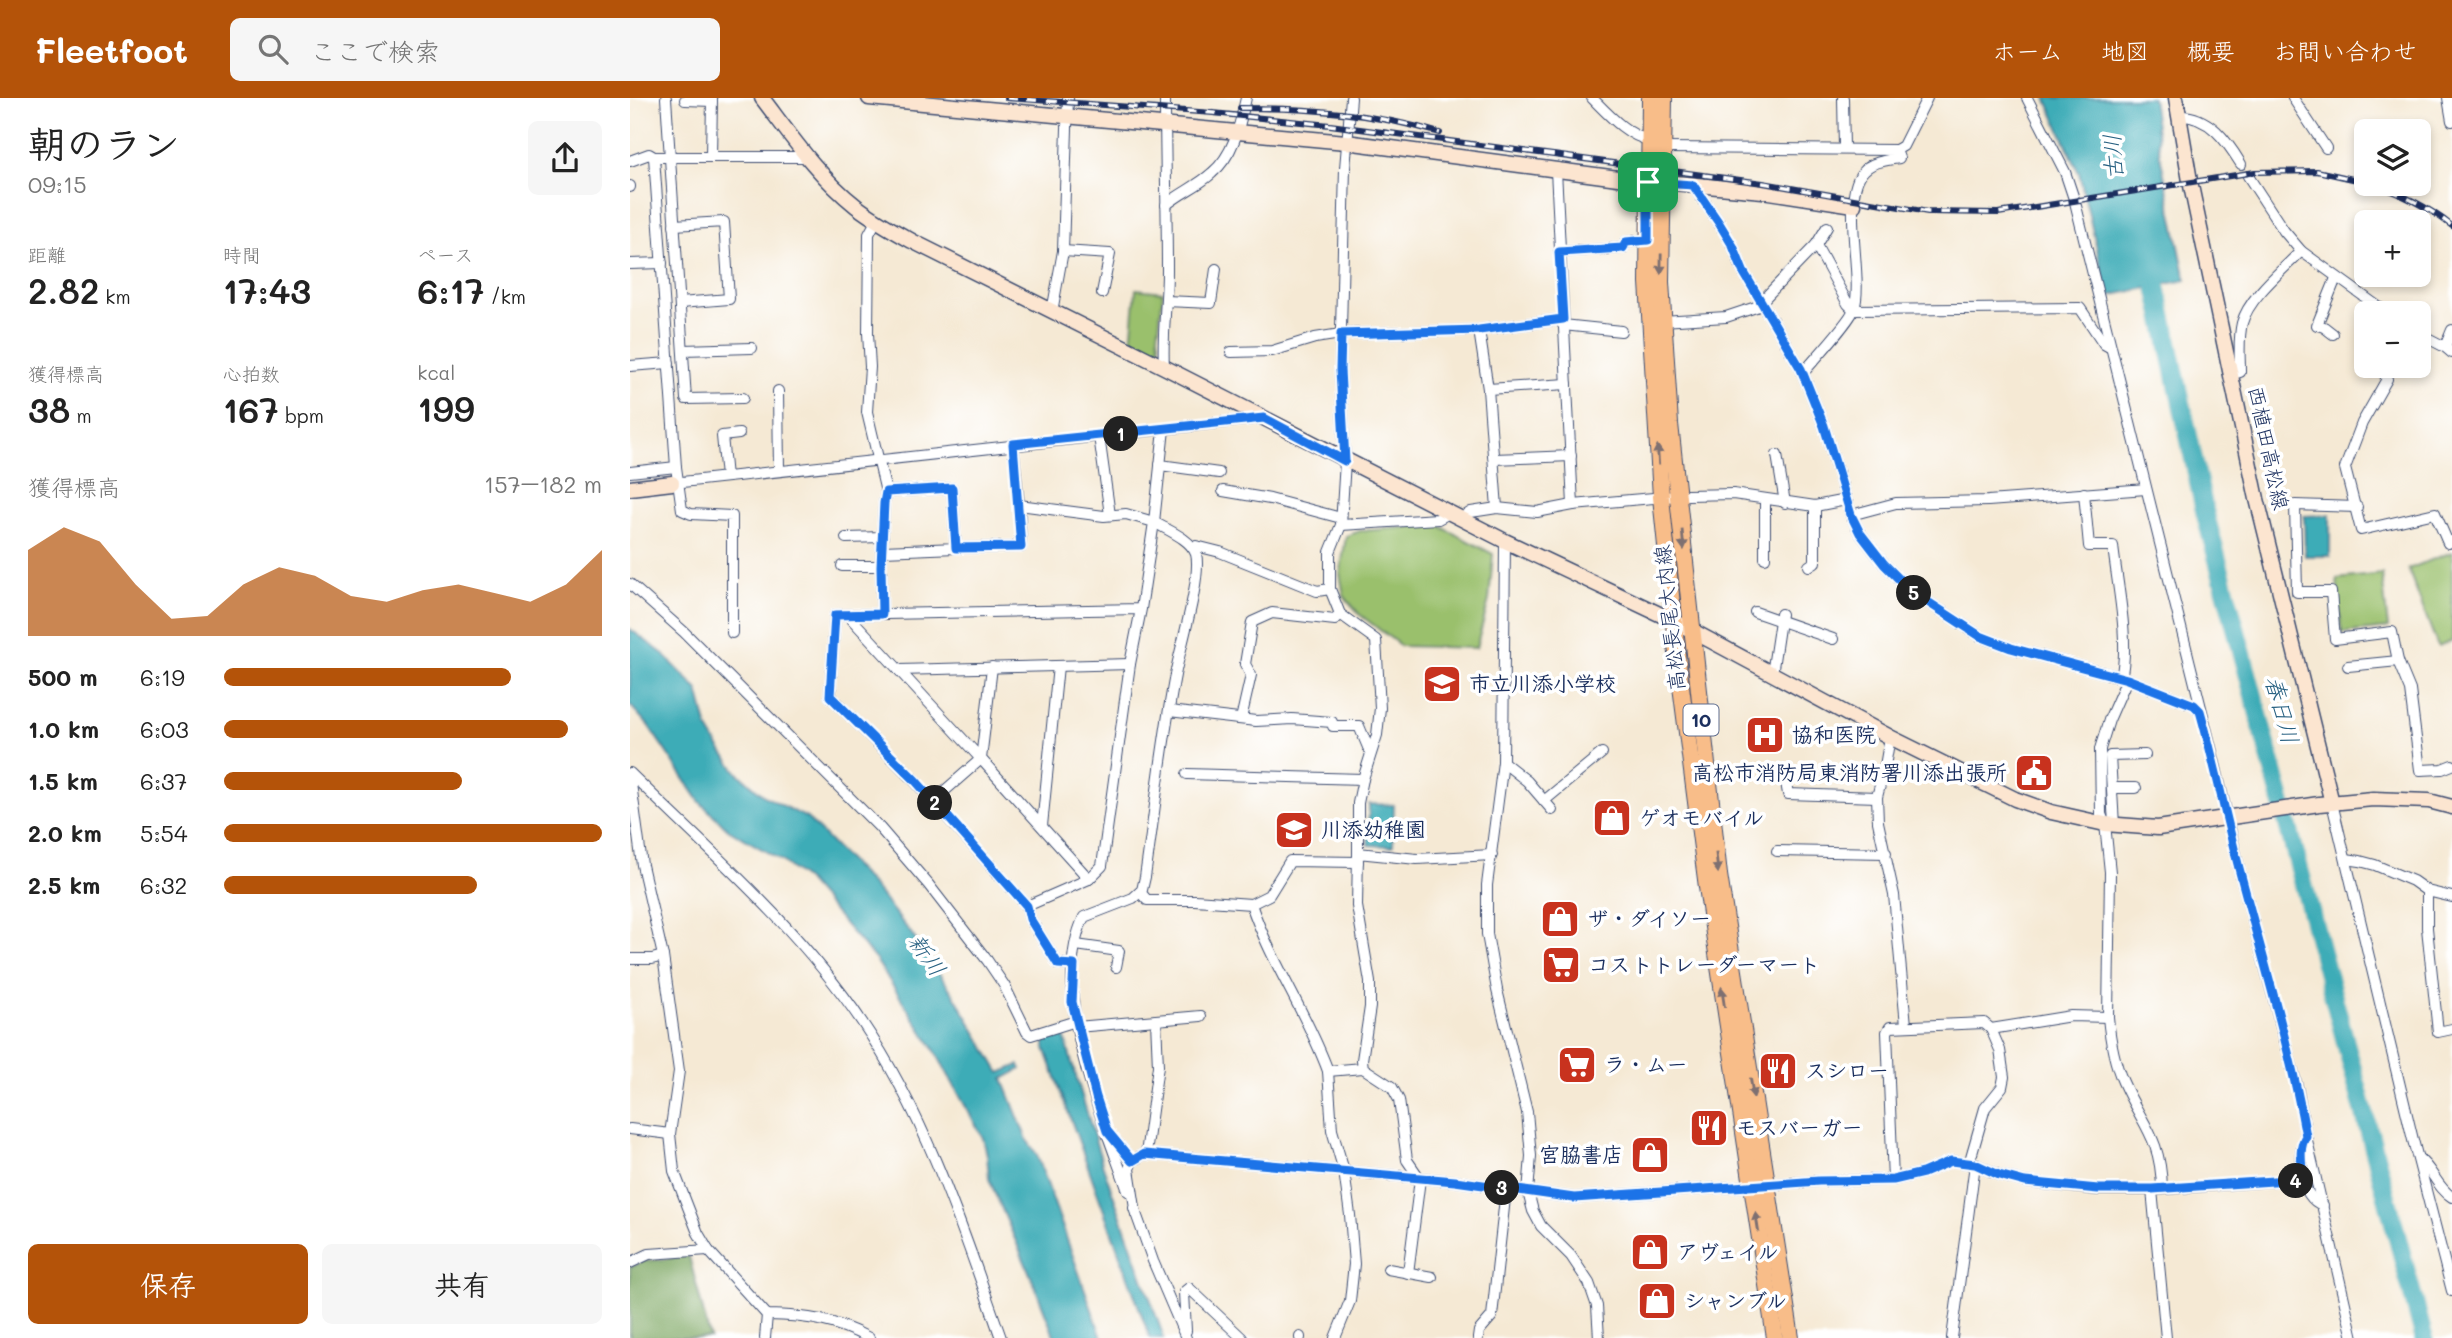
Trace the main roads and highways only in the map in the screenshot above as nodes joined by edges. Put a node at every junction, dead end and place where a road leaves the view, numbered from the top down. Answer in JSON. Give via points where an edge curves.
{"nodes":[{"id":1,"x":1650,"y":98,"type":"edge"},
{"id":2,"x":1664,"y":98,"type":"edge"},
{"id":3,"x":1656,"y":144,"type":"junction"},
{"id":4,"x":1655,"y":182,"type":"junction"},
{"id":5,"x":1759,"y":1185,"type":"junction"},
{"id":6,"x":1775,"y":1338,"type":"edge"},
{"id":7,"x":1791,"y":1338,"type":"edge"}],
"edges":[{"from":1,"to":3,"type":"main road","name":"高松長尾大内線","number":"10"},
{"from":2,"to":3,"type":"main road","name":"高松長尾大内線","number":"10"},
{"from":3,"to":4,"type":"main road","name":"高松長尾大内線","number":"10"},
{"from":4,"to":5,"type":"main road","name":"高松長尾大内線","number":"10","one_way":true,"via":[[1670,424],[1718,876]]},
{"from":5,"to":4,"type":"main road","name":"高松長尾大内線","number":"10","one_way":true,"via":[[1707,887],[1661,497],[1648,240]]},
{"from":6,"to":5,"type":"main road","name":"高松長尾大内線","number":"10","one_way":true},
{"from":5,"to":7,"type":"main road","name":"高松長尾大内線","number":"10"}]}
